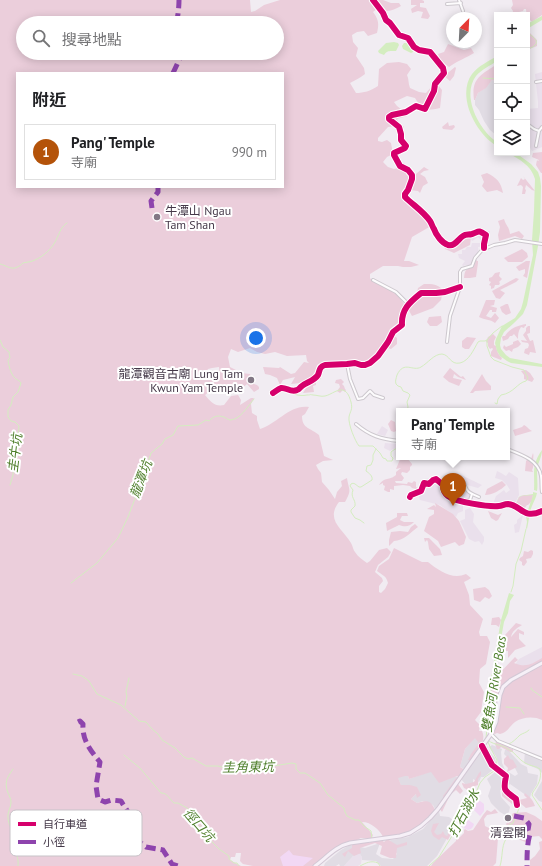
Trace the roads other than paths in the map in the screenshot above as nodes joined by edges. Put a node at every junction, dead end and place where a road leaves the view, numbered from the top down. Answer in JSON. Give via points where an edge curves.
{"nodes":[{"id":1,"x":373,"y":0,"type":"edge"},
{"id":2,"x":458,"y":0,"type":"edge"},
{"id":3,"x":456,"y":3,"type":"junction"},
{"id":4,"x":461,"y":3,"type":"junction"},
{"id":5,"x":447,"y":4,"type":"dead end"},
{"id":6,"x":463,"y":11,"type":"dead end"},
{"id":7,"x":542,"y":81,"type":"edge"},
{"id":8,"x":536,"y":82,"type":"dead end"},
{"id":9,"x":530,"y":126,"type":"edge"},
{"id":10,"x":542,"y":127,"type":"edge"},
{"id":11,"x":540,"y":131,"type":"junction"},
{"id":12,"x":536,"y":146,"type":"dead end"},
{"id":13,"x":541,"y":244,"type":"edge"},
{"id":14,"x":484,"y":248,"type":"junction"},
{"id":15,"x":373,"y":280,"type":"dead end"},
{"id":16,"x":460,"y":287,"type":"junction"},
{"id":17,"x":408,"y":304,"type":"junction"},
{"id":18,"x":447,"y":342,"type":"dead end"},
{"id":19,"x":347,"y":364,"type":"junction"},
{"id":20,"x":273,"y":393,"type":"dead end"},
{"id":21,"x":383,"y":398,"type":"dead end"},
{"id":22,"x":356,"y":424,"type":"dead end"},
{"id":23,"x":396,"y":440,"type":"edge"},
{"id":24,"x":510,"y":450,"type":"edge"},
{"id":25,"x":443,"y":486,"type":"junction"},
{"id":26,"x":542,"y":492,"type":"edge"},
{"id":27,"x":472,"y":494,"type":"junction"},
{"id":28,"x":410,"y":497,"type":"dead end"},
{"id":29,"x":479,"y":497,"type":"dead end"},
{"id":30,"x":463,"y":502,"type":"junction"},
{"id":31,"x":542,"y":511,"type":"edge"},
{"id":32,"x":542,"y":663,"type":"edge"},
{"id":33,"x":490,"y":735,"type":"junction"},
{"id":34,"x":482,"y":746,"type":"junction"},
{"id":35,"x":542,"y":759,"type":"edge"},
{"id":36,"x":517,"y":805,"type":"dead end"},
{"id":37,"x":316,"y":866,"type":"edge"}],
"edges":[{"from":1,"to":14,"type":"street","via":[[399,35],[408,38],[419,50],[430,52],[444,70],[425,109],[416,106],[389,117],[399,127],[401,140],[406,146],[394,155],[400,166],[412,175],[405,198],[427,218],[436,234],[445,243],[454,245],[464,235],[477,231],[486,235]]},
{"from":2,"to":3,"type":"street"},
{"from":2,"to":4,"type":"street"},
{"from":3,"to":4,"type":"street"},
{"from":3,"to":5,"type":"street"},
{"from":4,"to":6,"type":"street"},
{"from":7,"to":8,"type":"street"},
{"from":9,"to":11,"type":"street"},
{"from":10,"to":11,"type":"street"},
{"from":11,"to":12,"type":"street"},
{"from":13,"to":14,"type":"street","via":[[514,240]]},
{"from":14,"to":16,"type":"street","via":[[470,267],[461,270]]},
{"from":15,"to":17,"type":"street","via":[[396,292]]},
{"from":16,"to":17,"type":"street","via":[[436,293],[421,292]]},
{"from":16,"to":18,"type":"street","via":[[450,316]]},
{"from":17,"to":19,"type":"street","via":[[402,315],[402,324],[393,332],[370,364]]},
{"from":19,"to":20,"type":"street","via":[[322,366],[318,375],[296,391],[280,388]]},
{"from":19,"to":21,"type":"street","via":[[358,399],[370,391]]},
{"from":22,"to":23,"type":"street","via":[[376,437]]},
{"from":24,"to":26,"type":"street","via":[[532,461],[541,478]]},
{"from":25,"to":27,"type":"street","via":[[462,480],[466,490]]},
{"from":25,"to":28,"type":"street","via":[[434,479],[429,484],[424,483],[421,491],[411,494]]},
{"from":25,"to":30,"type":"street","via":[[448,497]]},
{"from":27,"to":29,"type":"street"},
{"from":27,"to":30,"type":"street","via":[[470,500]]},
{"from":30,"to":31,"type":"street","via":[[497,506],[508,504],[527,513]]},
{"from":32,"to":33,"type":"main road","via":[[503,687],[496,722]]},
{"from":33,"to":34,"type":"main road"},
{"from":33,"to":35,"type":"street","via":[[498,741]]},
{"from":34,"to":36,"type":"street","via":[[495,768],[506,776],[504,788],[516,799]]},
{"from":34,"to":37,"type":"main road","via":[[436,812],[418,828],[400,836],[344,845]]}]}
